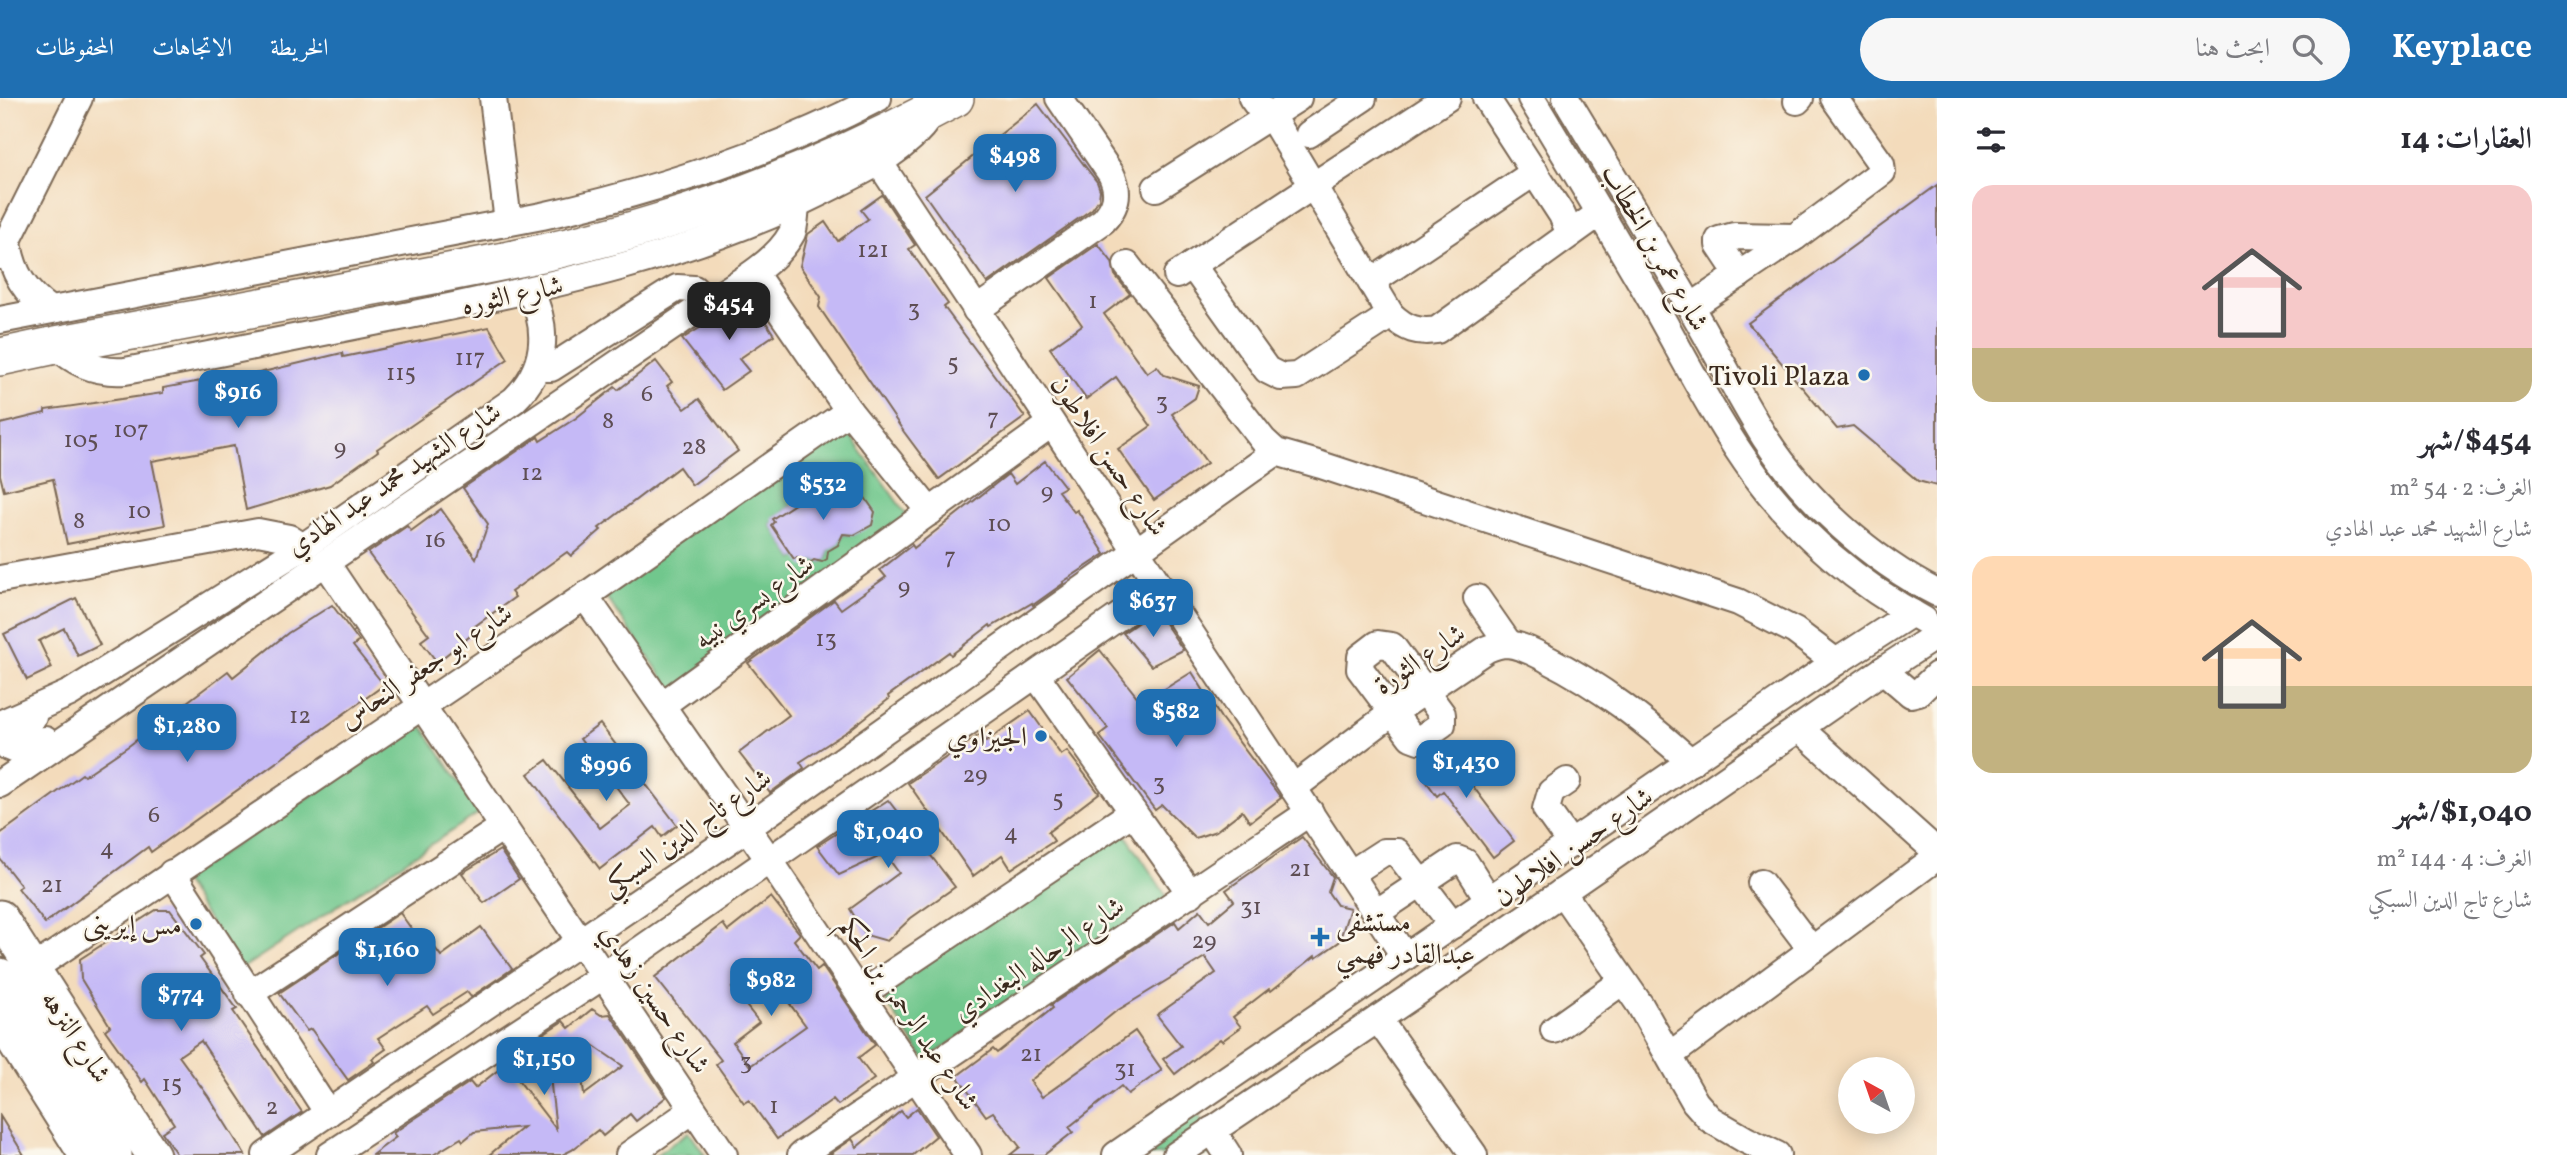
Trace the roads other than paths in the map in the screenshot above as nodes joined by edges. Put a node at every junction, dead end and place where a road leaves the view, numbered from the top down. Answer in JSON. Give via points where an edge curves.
{"nodes":[{"id":1,"x":79,"y":98,"type":"edge"},
{"id":2,"x":493,"y":98,"type":"edge"},
{"id":3,"x":878,"y":98,"type":"edge"},
{"id":4,"x":1059,"y":98,"type":"edge"},
{"id":5,"x":1252,"y":98,"type":"edge"},
{"id":6,"x":1298,"y":98,"type":"edge"},
{"id":7,"x":1447,"y":98,"type":"edge"},
{"id":8,"x":1486,"y":98,"type":"edge"},
{"id":9,"x":1531,"y":98,"type":"edge"},
{"id":10,"x":1566,"y":98,"type":"edge"},
{"id":11,"x":1834,"y":98,"type":"edge"},
{"id":12,"x":1360,"y":100,"type":"edge"},
{"id":13,"x":945,"y":103,"type":"edge"},
{"id":14,"x":1271,"y":107,"type":"edge"},
{"id":15,"x":1309,"y":134,"type":"dead end"},
{"id":16,"x":1381,"y":141,"type":"junction"},
{"id":17,"x":879,"y":162,"type":"junction"},
{"id":18,"x":1535,"y":172,"type":"junction"},
{"id":19,"x":1313,"y":186,"type":"junction"},
{"id":20,"x":1156,"y":188,"type":"dead end"},
{"id":21,"x":796,"y":205,"type":"junction"},
{"id":22,"x":1601,"y":212,"type":"junction"},
{"id":23,"x":508,"y":222,"type":"junction"},
{"id":24,"x":1570,"y":234,"type":"junction"},
{"id":25,"x":1795,"y":237,"type":"junction"},
{"id":26,"x":4,"y":249,"type":"edge"},
{"id":27,"x":1127,"y":265,"type":"dead end"},
{"id":28,"x":754,"y":274,"type":"junction"},
{"id":29,"x":1739,"y":275,"type":"junction"},
{"id":30,"x":1371,"y":282,"type":"junction"},
{"id":31,"x":530,"y":291,"type":"junction"},
{"id":32,"x":707,"y":303,"type":"junction"},
{"id":33,"x":1690,"y":307,"type":"junction"},
{"id":34,"x":976,"y":310,"type":"junction"},
{"id":35,"x":1391,"y":315,"type":"junction"},
{"id":36,"x":0,"y":320,"type":"edge"},
{"id":37,"x":53,"y":328,"type":"junction"},
{"id":38,"x":0,"y":358,"type":"edge"},
{"id":39,"x":540,"y":361,"type":"junction"},
{"id":40,"x":849,"y":411,"type":"junction"},
{"id":41,"x":1051,"y":424,"type":"junction"},
{"id":42,"x":1276,"y":452,"type":"junction"},
{"id":43,"x":930,"y":512,"type":"junction"},
{"id":44,"x":303,"y":547,"type":"junction"},
{"id":45,"x":1137,"y":552,"type":"junction"},
{"id":46,"x":326,"y":563,"type":"junction"},
{"id":47,"x":0,"y":579,"type":"edge"},
{"id":48,"x":1160,"y":588,"type":"junction"},
{"id":49,"x":1937,"y":593,"type":"edge"},
{"id":50,"x":584,"y":596,"type":"junction"},
{"id":51,"x":1477,"y":598,"type":"dead end"},
{"id":52,"x":1912,"y":614,"type":"junction"},
{"id":53,"x":1937,"y":626,"type":"edge"},
{"id":54,"x":1937,"y":635,"type":"edge"},
{"id":55,"x":1508,"y":644,"type":"junction"},
{"id":56,"x":1836,"y":662,"type":"junction"},
{"id":57,"x":1883,"y":670,"type":"junction"},
{"id":58,"x":1036,"y":675,"type":"junction"},
{"id":59,"x":1937,"y":675,"type":"edge"},
{"id":60,"x":1426,"y":691,"type":"junction"},
{"id":61,"x":662,"y":705,"type":"junction"},
{"id":62,"x":422,"y":706,"type":"junction"},
{"id":63,"x":40,"y":707,"type":"junction"},
{"id":64,"x":1392,"y":713,"type":"junction"},
{"id":65,"x":0,"y":724,"type":"edge"},
{"id":66,"x":1799,"y":728,"type":"junction"},
{"id":67,"x":61,"y":742,"type":"junction"},
{"id":68,"x":1691,"y":762,"type":"junction"},
{"id":69,"x":1567,"y":781,"type":"dead end"},
{"id":70,"x":0,"y":784,"type":"edge"},
{"id":71,"x":1293,"y":788,"type":"junction"},
{"id":72,"x":1133,"y":812,"type":"junction"},
{"id":73,"x":1310,"y":812,"type":"junction"},
{"id":74,"x":503,"y":827,"type":"junction"},
{"id":75,"x":747,"y":828,"type":"junction"},
{"id":76,"x":1564,"y":848,"type":"junction"},
{"id":77,"x":1937,"y":852,"type":"edge"},
{"id":78,"x":1937,"y":857,"type":"edge"},
{"id":79,"x":770,"y":861,"type":"junction"},
{"id":80,"x":172,"y":873,"type":"junction"},
{"id":81,"x":1350,"y":874,"type":"junction"},
{"id":82,"x":1422,"y":882,"type":"junction"},
{"id":83,"x":1760,"y":883,"type":"dead end"},
{"id":84,"x":1570,"y":887,"type":"junction"},
{"id":85,"x":1191,"y":894,"type":"junction"},
{"id":86,"x":1489,"y":900,"type":"junction"},
{"id":87,"x":1376,"y":913,"type":"junction"},
{"id":88,"x":0,"y":917,"type":"edge"},
{"id":89,"x":1452,"y":925,"type":"junction"},
{"id":90,"x":581,"y":942,"type":"junction"},
{"id":91,"x":1812,"y":950,"type":"junction"},
{"id":92,"x":1407,"y":956,"type":"junction"},
{"id":93,"x":34,"y":968,"type":"junction"},
{"id":94,"x":1444,"y":974,"type":"junction"},
{"id":95,"x":0,"y":975,"type":"edge"},
{"id":96,"x":603,"y":976,"type":"junction"},
{"id":97,"x":1623,"y":981,"type":"junction"},
{"id":98,"x":249,"y":994,"type":"junction"},
{"id":99,"x":860,"y":995,"type":"junction"},
{"id":100,"x":1412,"y":996,"type":"junction"},
{"id":101,"x":1378,"y":1019,"type":"junction"},
{"id":102,"x":0,"y":1020,"type":"edge"},
{"id":103,"x":1554,"y":1030,"type":"dead end"},
{"id":104,"x":1670,"y":1055,"type":"junction"},
{"id":105,"x":0,"y":1060,"type":"edge"},
{"id":106,"x":914,"y":1078,"type":"junction"},
{"id":107,"x":693,"y":1110,"type":"junction"},
{"id":108,"x":327,"y":1113,"type":"junction"},
{"id":109,"x":1212,"y":1130,"type":"junction"},
{"id":110,"x":60,"y":1155,"type":"edge"},
{"id":111,"x":86,"y":1155,"type":"edge"},
{"id":112,"x":116,"y":1155,"type":"edge"},
{"id":113,"x":153,"y":1155,"type":"edge"},
{"id":114,"x":266,"y":1155,"type":"edge"},
{"id":115,"x":330,"y":1155,"type":"edge"},
{"id":116,"x":629,"y":1155,"type":"edge"},
{"id":117,"x":724,"y":1155,"type":"edge"},
{"id":118,"x":801,"y":1155,"type":"edge"},
{"id":119,"x":968,"y":1155,"type":"edge"},
{"id":120,"x":1116,"y":1155,"type":"edge"},
{"id":121,"x":1177,"y":1155,"type":"edge"},
{"id":122,"x":1227,"y":1155,"type":"edge"},
{"id":123,"x":1474,"y":1155,"type":"edge"},
{"id":124,"x":1777,"y":1155,"type":"edge"}],
"edges":[{"from":1,"to":26,"type":"street"},
{"from":2,"to":23,"type":"street"},
{"from":3,"to":23,"type":"street","name":"شارع الثوره","via":[[779,144],[691,176],[611,200]]},
{"from":4,"to":34,"type":"street","via":[[1111,174],[1115,204],[1103,221]]},
{"from":5,"to":14,"type":"street","via":[[1258,106]]},
{"from":6,"to":14,"type":"street"},
{"from":7,"to":16,"type":"street"},
{"from":8,"to":18,"type":"street"},
{"from":9,"to":22,"type":"street","name":"شارع عمر بن الخطاب"},
{"from":10,"to":33,"type":"street","name":"شارع عمر بن الخطاب"},
{"from":11,"to":25,"type":"street","via":[[1881,164],[1882,172]]},
{"from":12,"to":15,"type":"street"},
{"from":12,"to":16,"type":"street"},
{"from":13,"to":17,"type":"street","name":"شارع الثوره","via":[[905,144]]},
{"from":13,"to":37,"type":"highway","name":"شارع الثوره","via":[[788,177],[613,236],[512,260]]},
{"from":14,"to":19,"type":"street"},
{"from":14,"to":20,"type":"street"},
{"from":16,"to":19,"type":"street"},
{"from":17,"to":21,"type":"street","name":"شارع الثوره"},
{"from":17,"to":34,"type":"street","name":"شارع حسن افلاطون"},
{"from":18,"to":24,"type":"street"},
{"from":18,"to":30,"type":"street"},
{"from":19,"to":30,"type":"street"},
{"from":19,"to":35,"type":"street","via":[[1185,270],[1267,370],[1281,377],[1297,376]]},
{"from":21,"to":28,"type":"street","name":"شارع الشهيد محمد عبد الهادي","via":[[793,232]]},
{"from":21,"to":31,"type":"street","name":"شارع الثوره","via":[[663,256]]},
{"from":22,"to":24,"type":"street"},
{"from":22,"to":52,"type":"street","name":"شارع عمر بن الخطاب","via":[[1756,476],[1810,538]]},
{"from":23,"to":37,"type":"street","name":"شارع الثوره"},
{"from":24,"to":35,"type":"street","via":[[1437,330],[1412,330]]},
{"from":25,"to":29,"type":"street"},
{"from":25,"to":29,"type":"street","via":[[1719,240]]},
{"from":26,"to":37,"type":"street","via":[[20,282]]},
{"from":27,"to":42,"type":"street"},
{"from":28,"to":32,"type":"street","name":"شارع الشهيد محمد عبد الهادي"},
{"from":28,"to":40,"type":"street"},
{"from":29,"to":33,"type":"street"},
{"from":30,"to":35,"type":"street"},
{"from":31,"to":37,"type":"street","name":"شارع الثوره","via":[[125,371],[82,365]]},
{"from":31,"to":39,"type":"street","name":"شارع الشهيد محمد عبد الهادي","via":[[543,326]]},
{"from":32,"to":39,"type":"street","via":[[694,289],[677,288],[551,368]]},
{"from":32,"to":46,"type":"street","name":"شارع الشهيد محمد عبد الهادي"},
{"from":33,"to":49,"type":"street","name":"شارع عمر بن الخطاب","via":[[1766,439],[1809,492],[1882,559]]},
{"from":34,"to":41,"type":"street","name":"شارع حسن افلاطون"},
{"from":36,"to":37,"type":"street","name":"شارع الثوره"},
{"from":37,"to":38,"type":"highway","name":"شارع الثوره"},
{"from":39,"to":44,"type":"street","name":"شارع الشهيد محمد عبد الهادي","via":[[514,400]]},
{"from":40,"to":43,"type":"street"},
{"from":40,"to":50,"type":"street","name":"شارع ابو جعفر النحاس"},
{"from":41,"to":43,"type":"street","name":"شارع يسري نبيه"},
{"from":41,"to":45,"type":"street","name":"شارع حسن افلاطون"},
{"from":42,"to":45,"type":"street","name":"شارع تاج الدين السبكي"},
{"from":42,"to":56,"type":"street","via":[[1738,601],[1795,631]]},
{"from":43,"to":61,"type":"street","name":"شارع يسري نبيه"},
{"from":44,"to":47,"type":"street","via":[[289,538],[258,532]]},
{"from":44,"to":63,"type":"street","name":"شارع الشهيد محمد عبد الهادي","via":[[70,693]]},
{"from":45,"to":48,"type":"street","name":"شارع حسن افلاطون"},
{"from":45,"to":75,"type":"street","name":"شارع تاج الدين السبكي"},
{"from":46,"to":62,"type":"street","name":"شارع حسين زهدي"},
{"from":46,"to":67,"type":"street","name":"شارع الشهيد محمد عبد الهادي"},
{"from":48,"to":58,"type":"street"},
{"from":48,"to":71,"type":"street","name":"شارع حسن افلاطون"},
{"from":50,"to":61,"type":"street","name":"شارع عبد الرحمن بن الحكم"},
{"from":50,"to":62,"type":"street","name":"شارع ابو جعفر النحاس"},
{"from":51,"to":55,"type":"street"},
{"from":52,"to":53,"type":"street","name":"شارع عمر بن الخطاب"},
{"from":52,"to":56,"type":"street","name":"شارع حسن افلاطون"},
{"from":54,"to":57,"type":"street","name":"شارع حسن افلاطون"},
{"from":55,"to":60,"type":"street","name":"شارع الثورة","via":[[1486,649]]},
{"from":55,"to":68,"type":"street","name":"شارع الثورة","via":[[1533,652],[1597,687],[1649,724]]},
{"from":56,"to":68,"type":"street","name":"شارع حسن افلاطون"},
{"from":57,"to":59,"type":"street","via":[[1911,694]]},
{"from":57,"to":66,"type":"street","name":"شارع حسن افلاطون"},
{"from":58,"to":72,"type":"street"},
{"from":58,"to":79,"type":"street"},
{"from":60,"to":64,"type":"street","name":"شارع الثورة"},
{"from":60,"to":64,"type":"street","via":[[1443,721],[1419,740],[1411,737]]},
{"from":60,"to":64,"type":"street","via":[[1392,646],[1378,644],[1361,657],[1359,666]]},
{"from":61,"to":75,"type":"street","name":"شارع عبد الرحمن بن الحكم"},
{"from":62,"to":74,"type":"street","name":"شارع حسين زهدي"},
{"from":62,"to":80,"type":"street","name":"شارع ابو جعفر النحاس"},
{"from":63,"to":65,"type":"street","name":"شارع الشهيد محمد عبد الهادي"},
{"from":63,"to":67,"type":"street","via":[[9,736],[9,747],[20,752],[40,740]]},
{"from":64,"to":71,"type":"street","name":"شارع الثورة"},
{"from":66,"to":77,"type":"street"},
{"from":66,"to":84,"type":"street","name":"شارع حسن افلاطون"},
{"from":67,"to":70,"type":"street","name":"شارع الشهيد محمد عبد الهادي"},
{"from":68,"to":76,"type":"street","name":"شارع حسن افلاطون"},
{"from":69,"to":76,"type":"street","via":[[1551,792],[1546,809]]},
{"from":71,"to":73,"type":"street","name":"شارع حسن افلاطون"},
{"from":72,"to":85,"type":"street"},
{"from":72,"to":99,"type":"street"},
{"from":73,"to":81,"type":"street","name":"شارع حسن افلاطون"},
{"from":73,"to":85,"type":"street","name":"شارع الرحاله البغدادي"},
{"from":74,"to":90,"type":"street","name":"شارع حسين زهدي"},
{"from":74,"to":98,"type":"street"},
{"from":75,"to":79,"type":"street","name":"شارع عبد الرحمن بن الحكم"},
{"from":75,"to":90,"type":"street","name":"شارع تاج الدين السبكي"},
{"from":76,"to":84,"type":"street"},
{"from":76,"to":86,"type":"street","name":"شارع حسن افلاطون"},
{"from":78,"to":91,"type":"street"},
{"from":79,"to":96,"type":"street"},
{"from":79,"to":99,"type":"street","name":"شارع عبد الرحمن بن الحكم"},
{"from":80,"to":93,"type":"street","name":"شارع ابو جعفر النحاس"},
{"from":80,"to":98,"type":"street"},
{"from":81,"to":82,"type":"street","via":[[1393,850]]},
{"from":81,"to":87,"type":"street","name":"شارع حسن افلاطون"},
{"from":82,"to":86,"type":"street","via":[[1453,860],[1462,860]]},
{"from":82,"to":87,"type":"street"},
{"from":82,"to":89,"type":"street"},
{"from":83,"to":91,"type":"street"},
{"from":84,"to":94,"type":"street","name":"شارع حسن افلاطون"},
{"from":84,"to":97,"type":"street"},
{"from":85,"to":106,"type":"street","name":"شارع الرحاله البغدادي"},
{"from":86,"to":89,"type":"street","name":"شارع حسن افلاطون"},
{"from":87,"to":92,"type":"street","name":"شارع حسن افلاطون"},
{"from":88,"to":93,"type":"main road","name":"شارع النزهه"},
{"from":89,"to":92,"type":"street","name":"شارع حسن افلاطون"},
{"from":90,"to":96,"type":"street","name":"شارع حسين زهدي"},
{"from":90,"to":108,"type":"street","name":"شارع تاج الدين السبكي"},
{"from":91,"to":104,"type":"street"},
{"from":92,"to":94,"type":"street"},
{"from":92,"to":100,"type":"street"},
{"from":92,"to":120,"type":"street","name":"شارع حسن افلاطون"},
{"from":93,"to":113,"type":"main road","name":"شارع النزهه"},
{"from":94,"to":100,"type":"street","name":"شارع حسن افلاطون"},
{"from":95,"to":112,"type":"main road"},
{"from":96,"to":107,"type":"street","name":"شارع حسين زهدي"},
{"from":96,"to":115,"type":"street"},
{"from":97,"to":103,"type":"street"},
{"from":97,"to":104,"type":"street"},
{"from":98,"to":108,"type":"street"},
{"from":99,"to":106,"type":"street","name":"شارع عبد الرحمن بن الحكم"},
{"from":100,"to":101,"type":"street","name":"شارع حسن افلاطون"},
{"from":101,"to":109,"type":"street","name":"شارع حسن افلاطون"},
{"from":101,"to":123,"type":"street"},
{"from":102,"to":111,"type":"main road"},
{"from":104,"to":124,"type":"street","via":[[1695,1102],[1710,1119]]},
{"from":105,"to":110,"type":"main road"},
{"from":106,"to":118,"type":"street","name":"شارع الرحاله البغدادي"},
{"from":106,"to":119,"type":"street","name":"شارع عبد الرحمن بن الحكم"},
{"from":107,"to":116,"type":"street"},
{"from":107,"to":117,"type":"street","name":"شارع حسين زهدي"},
{"from":108,"to":114,"type":"street","name":"شارع تاج الدين السبكي"},
{"from":109,"to":121,"type":"street","name":"شارع حسن افلاطون"},
{"from":109,"to":122,"type":"street"}]}
